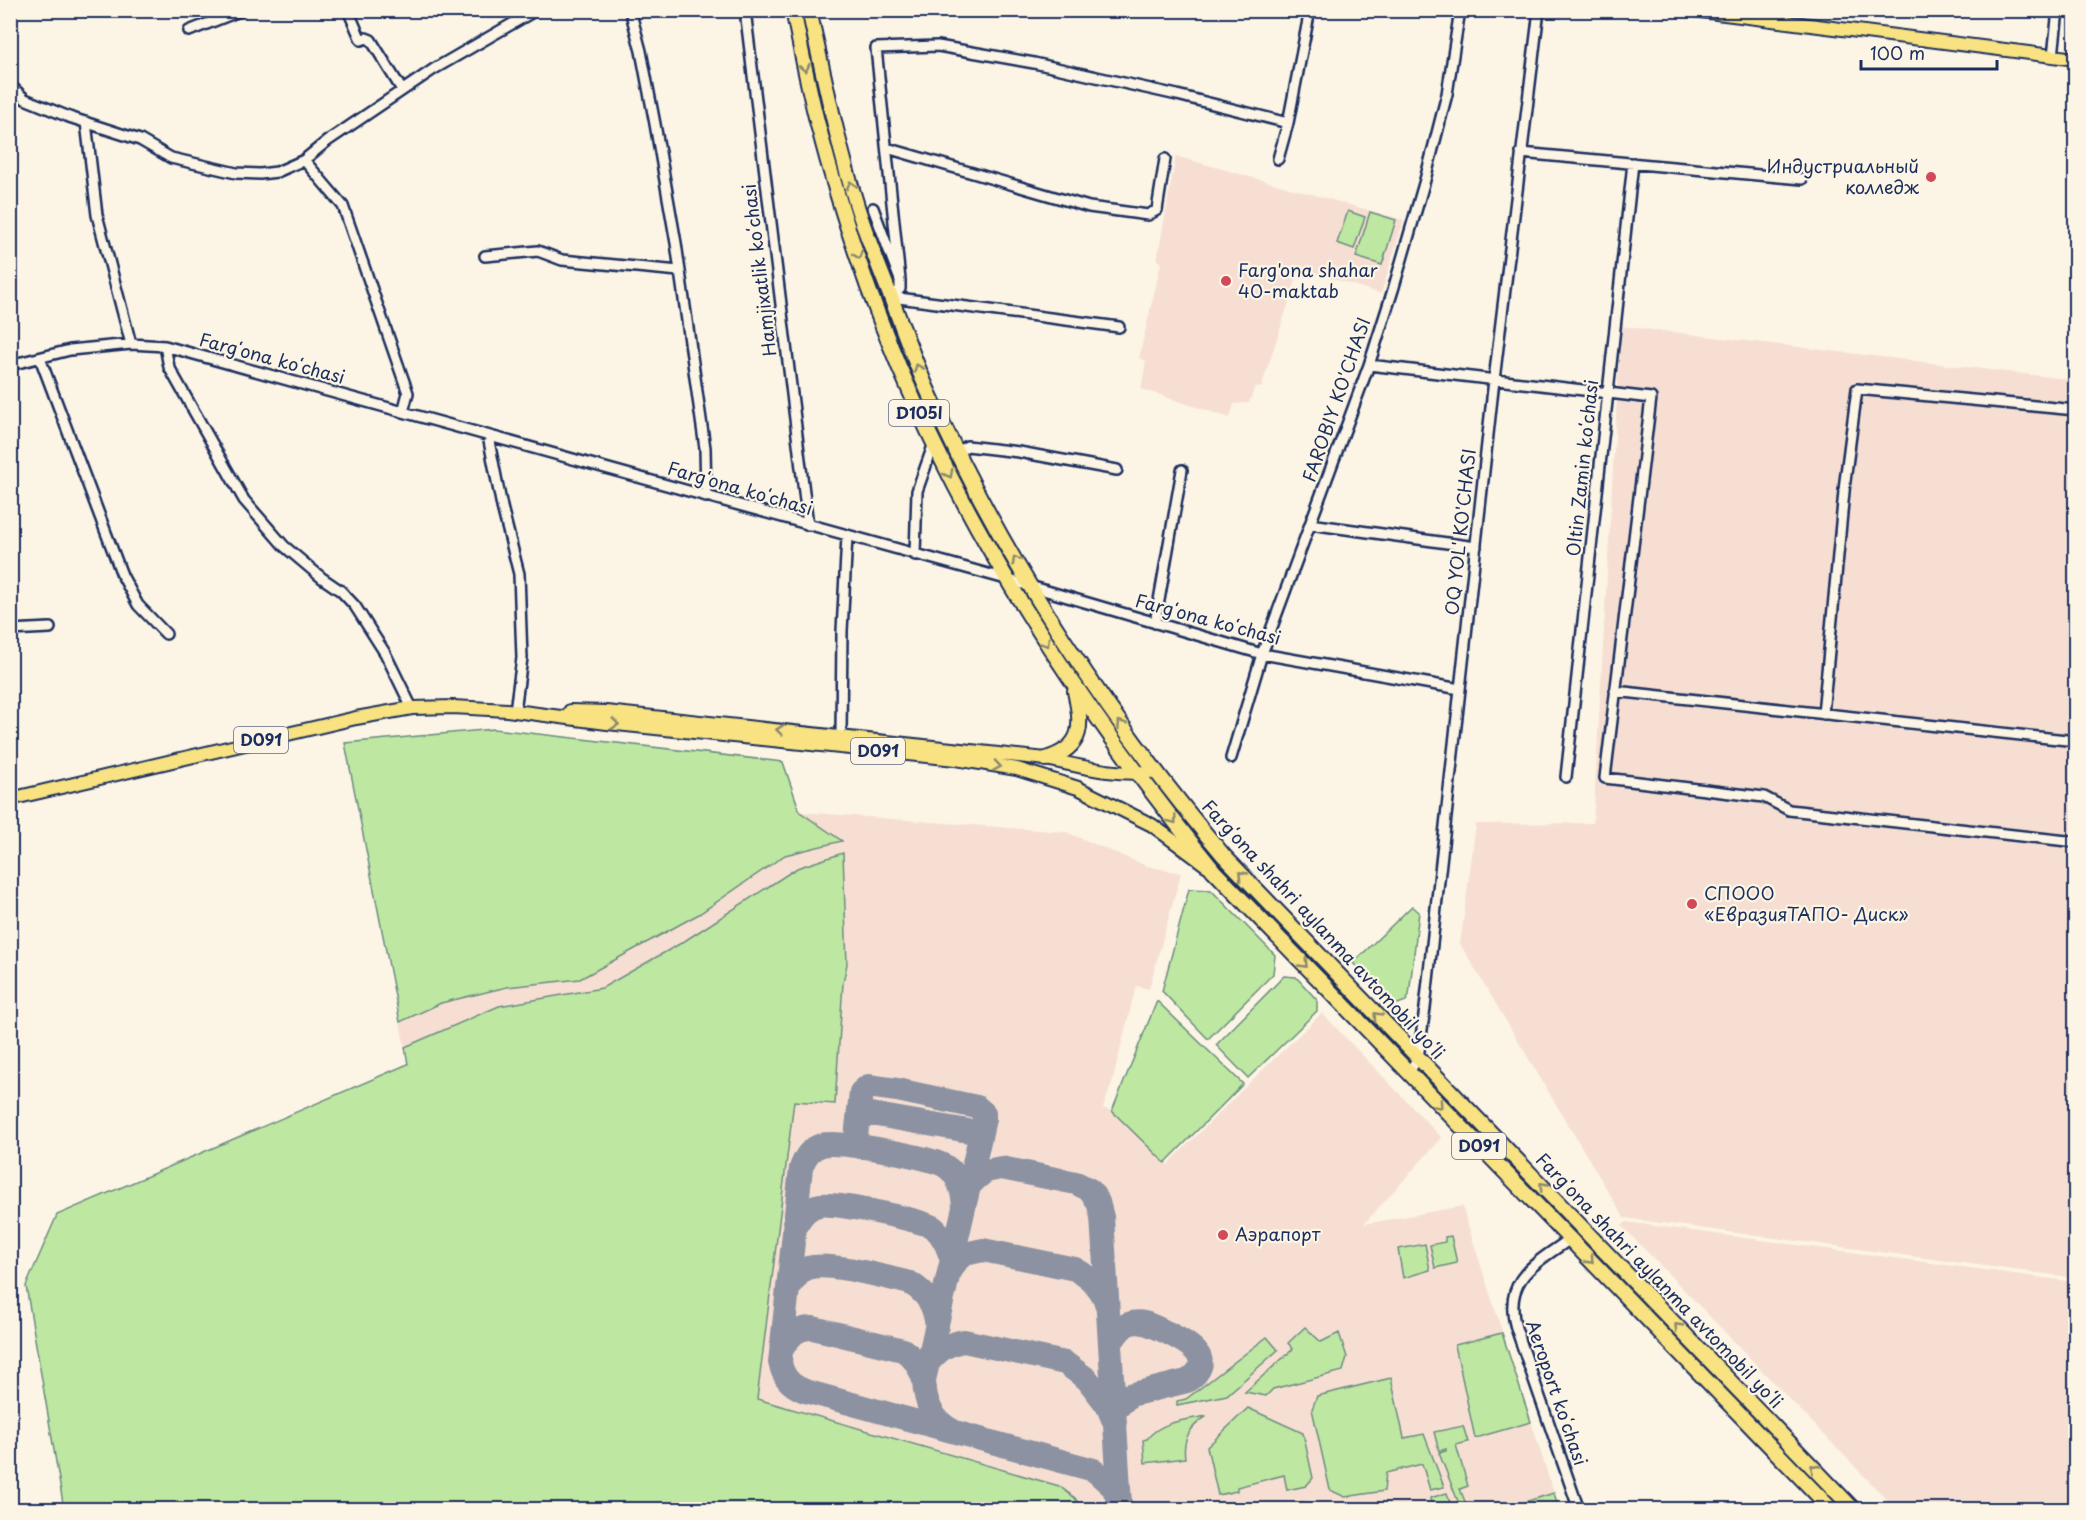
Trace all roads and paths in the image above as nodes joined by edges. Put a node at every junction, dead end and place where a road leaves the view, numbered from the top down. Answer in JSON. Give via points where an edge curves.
{"nodes":[{"id":1,"x":242,"y":10,"type":"edge"},
{"id":2,"x":348,"y":10,"type":"edge"},
{"id":3,"x":536,"y":10,"type":"edge"},
{"id":4,"x":630,"y":10,"type":"edge"},
{"id":5,"x":745,"y":10,"type":"edge"},
{"id":6,"x":793,"y":10,"type":"edge"},
{"id":7,"x":809,"y":10,"type":"edge"},
{"id":8,"x":1310,"y":10,"type":"edge"},
{"id":9,"x":1460,"y":10,"type":"edge"},
{"id":10,"x":1539,"y":10,"type":"edge"},
{"id":11,"x":1693,"y":10,"type":"edge"},
{"id":12,"x":2058,"y":10,"type":"edge"},
{"id":13,"x":189,"y":31,"type":"dead end"},
{"id":14,"x":2053,"y":56,"type":"junction"},
{"id":15,"x":2076,"y":58,"type":"edge"},
{"id":16,"x":10,"y":82,"type":"edge"},
{"id":17,"x":402,"y":90,"type":"junction"},
{"id":18,"x":86,"y":122,"type":"junction"},
{"id":19,"x":1288,"y":123,"type":"junction"},
{"id":20,"x":887,"y":148,"type":"junction"},
{"id":21,"x":1521,"y":153,"type":"junction"},
{"id":22,"x":1164,"y":159,"type":"dead end"},
{"id":23,"x":1278,"y":159,"type":"dead end"},
{"id":24,"x":304,"y":160,"type":"junction"},
{"id":25,"x":1633,"y":163,"type":"junction"},
{"id":26,"x":1802,"y":179,"type":"dead end"},
{"id":27,"x":873,"y":208,"type":"dead end"},
{"id":28,"x":485,"y":256,"type":"dead end"},
{"id":29,"x":679,"y":271,"type":"junction"},
{"id":30,"x":900,"y":280,"type":"junction"},
{"id":31,"x":891,"y":297,"type":"junction"},
{"id":32,"x":1119,"y":327,"type":"dead end"},
{"id":33,"x":131,"y":344,"type":"junction"},
{"id":34,"x":165,"y":346,"type":"junction"},
{"id":35,"x":40,"y":358,"type":"junction"},
{"id":36,"x":10,"y":364,"type":"edge"},
{"id":37,"x":1368,"y":365,"type":"junction"},
{"id":38,"x":1494,"y":380,"type":"junction"},
{"id":39,"x":1608,"y":393,"type":"junction"},
{"id":40,"x":2076,"y":410,"type":"edge"},
{"id":41,"x":403,"y":412,"type":"junction"},
{"id":42,"x":488,"y":436,"type":"junction"},
{"id":43,"x":934,"y":443,"type":"junction"},
{"id":44,"x":957,"y":452,"type":"junction"},
{"id":45,"x":1117,"y":470,"type":"dead end"},
{"id":46,"x":1182,"y":470,"type":"dead end"},
{"id":47,"x":706,"y":497,"type":"junction"},
{"id":48,"x":1310,"y":524,"type":"junction"},
{"id":49,"x":808,"y":525,"type":"junction"},
{"id":50,"x":847,"y":536,"type":"junction"},
{"id":51,"x":1476,"y":547,"type":"junction"},
{"id":52,"x":915,"y":555,"type":"junction"},
{"id":53,"x":1006,"y":579,"type":"junction"},
{"id":54,"x":1032,"y":588,"type":"junction"},
{"id":55,"x":1155,"y":623,"type":"junction"},
{"id":56,"x":50,"y":628,"type":"dead end"},
{"id":57,"x":10,"y":630,"type":"edge"},
{"id":58,"x":166,"y":634,"type":"dead end"},
{"id":59,"x":1262,"y":654,"type":"junction"},
{"id":60,"x":1074,"y":686,"type":"junction"},
{"id":61,"x":1460,"y":689,"type":"junction"},
{"id":62,"x":1615,"y":691,"type":"junction"},
{"id":63,"x":412,"y":708,"type":"junction"},
{"id":64,"x":515,"y":711,"type":"junction"},
{"id":65,"x":1823,"y":714,"type":"junction"},
{"id":66,"x":841,"y":736,"type":"junction"},
{"id":67,"x":2076,"y":741,"type":"edge"},
{"id":68,"x":1231,"y":758,"type":"dead end"},
{"id":69,"x":1047,"y":759,"type":"junction"},
{"id":70,"x":1156,"y":771,"type":"junction"},
{"id":71,"x":1138,"y":774,"type":"junction"},
{"id":72,"x":1566,"y":777,"type":"dead end"},
{"id":73,"x":10,"y":799,"type":"edge"},
{"id":74,"x":2076,"y":842,"type":"edge"},
{"id":75,"x":1214,"y":871,"type":"junction"},
{"id":76,"x":1418,"y":1058,"type":"junction"},
{"id":77,"x":1408,"y":1072,"type":"junction"},
{"id":78,"x":1570,"y":1239,"type":"junction"},
{"id":79,"x":1579,"y":1509,"type":"edge"},
{"id":80,"x":1832,"y":1509,"type":"edge"},
{"id":81,"x":1854,"y":1509,"type":"edge"}],
"edges":[{"from":1,"to":13,"type":"street"},
{"from":2,"to":17,"type":"street","via":[[361,40],[371,39]]},
{"from":3,"to":17,"type":"street"},
{"from":4,"to":29,"type":"street","via":[[656,124]]},
{"from":5,"to":49,"type":"street","name":"Hamjixatlik koʻchasi"},
{"from":6,"to":43,"type":"highway","name":"Fargʻona shahri aylanma avtomobil yoʻli","number":"D105l","one_way":true,"via":[[842,209],[875,303]]},
{"from":31,"to":7,"type":"highway","name":"Fargʻona shahri aylanma avtomobil yoʻli","number":"D105l","one_way":true,"via":[[854,196]]},
{"from":8,"to":19,"type":"street"},
{"from":9,"to":37,"type":"street","name":"FAROBIY KO'CHASI","via":[[1445,105]]},
{"from":10,"to":21,"type":"street","name":"OQ YOL' KO'CHASI"},
{"from":11,"to":14,"type":"main road"},
{"from":12,"to":14,"type":"street"},
{"from":14,"to":15,"type":"main road"},
{"from":16,"to":18,"type":"street","via":[[25,99]]},
{"from":17,"to":24,"type":"street"},
{"from":18,"to":24,"type":"street","via":[[140,140],[171,158],[236,172],[277,172]]},
{"from":18,"to":33,"type":"street","via":[[97,215]]},
{"from":19,"to":20,"type":"street","via":[[1034,63],[938,46],[876,48]]},
{"from":19,"to":23,"type":"street"},
{"from":20,"to":22,"type":"street","via":[[1089,207],[1148,215],[1157,210]]},
{"from":20,"to":30,"type":"street"},
{"from":21,"to":25,"type":"street"},
{"from":21,"to":38,"type":"street","name":"OQ YOL' KO'CHASI"},
{"from":24,"to":41,"type":"street","via":[[343,206],[408,393]]},
{"from":25,"to":26,"type":"street"},
{"from":25,"to":39,"type":"street","name":"Oltin Zamin koʻchasi"},
{"from":27,"to":30,"type":"street"},
{"from":28,"to":29,"type":"street","via":[[538,251],[562,260]]},
{"from":29,"to":47,"type":"street","via":[[705,448]]},
{"from":30,"to":31,"type":"street","via":[[900,289]]},
{"from":31,"to":32,"type":"street"},
{"from":44,"to":31,"type":"highway","name":"Fargʻona shahri aylanma avtomobil yoʻli","number":"D105l","one_way":true},
{"from":33,"to":34,"type":"street","name":"Fargʻona koʻchasi"},
{"from":33,"to":35,"type":"street","name":"Fargʻona koʻchasi","via":[[70,350]]},
{"from":34,"to":41,"type":"street","name":"Fargʻona koʻchasi"},
{"from":34,"to":63,"type":"street","via":[[169,367],[244,500],[284,546],[355,606],[385,653]]},
{"from":35,"to":36,"type":"street","name":"Fargʻona koʻchasi"},
{"from":35,"to":58,"type":"street","via":[[116,560],[138,605]]},
{"from":37,"to":38,"type":"street"},
{"from":37,"to":48,"type":"street","name":"FAROBIY KO'CHASI"},
{"from":38,"to":39,"type":"street"},
{"from":38,"to":51,"type":"street","name":"OQ YOL' KO'CHASI"},
{"from":39,"to":62,"type":"street","via":[[1651,398]]},
{"from":39,"to":72,"type":"street","name":"Oltin Zamin koʻchasi"},
{"from":40,"to":65,"type":"street","via":[[1857,389]]},
{"from":41,"to":42,"type":"street","name":"Fargʻona koʻchasi"},
{"from":42,"to":47,"type":"street","name":"Fargʻona koʻchasi"},
{"from":42,"to":64,"type":"street","via":[[519,574],[522,658]]},
{"from":43,"to":52,"type":"street","via":[[917,491]]},
{"from":43,"to":53,"type":"highway","name":"Fargʻona shahri aylanma avtomobil yoʻli","number":"D105l","one_way":true},
{"from":44,"to":45,"type":"street","via":[[967,446]]},
{"from":54,"to":44,"type":"highway","name":"Fargʻona shahri aylanma avtomobil yoʻli","number":"D105l","one_way":true},
{"from":46,"to":55,"type":"street"},
{"from":47,"to":49,"type":"street","name":"Fargʻona koʻchasi"},
{"from":48,"to":51,"type":"street"},
{"from":48,"to":59,"type":"street","name":"FAROBIY KO'CHASI"},
{"from":49,"to":50,"type":"street","name":"Fargʻona koʻchasi"},
{"from":50,"to":52,"type":"street","name":"Fargʻona koʻchasi"},
{"from":50,"to":66,"type":"street"},
{"from":51,"to":61,"type":"street","name":"OQ YOL' KO'CHASI"},
{"from":52,"to":53,"type":"street","name":"Fargʻona koʻchasi"},
{"from":53,"to":54,"type":"street","name":"Fargʻona koʻchasi"},
{"from":53,"to":60,"type":"highway","name":"Fargʻona shahri aylanma avtomobil yoʻli","number":"D105l","one_way":true},
{"from":54,"to":55,"type":"street","name":"Fargʻona koʻchasi"},
{"from":70,"to":54,"type":"highway","name":"Fargʻona shahri aylanma avtomobil yoʻli","number":"D105l","one_way":true,"via":[[1139,752]]},
{"from":55,"to":59,"type":"street","name":"Fargʻona koʻchasi"},
{"from":56,"to":57,"type":"street"},
{"from":59,"to":61,"type":"street","name":"Fargʻona koʻchasi"},
{"from":59,"to":68,"type":"street","name":"FAROBIY KO'CHASI"},
{"from":60,"to":69,"type":"highway","via":[[1080,732],[1076,742],[1060,755]]},
{"from":60,"to":71,"type":"highway","name":"Fargʻona shahri aylanma avtomobil yoʻli","number":"D105l"},
{"from":61,"to":76,"type":"street","name":"OQ YOL' KO'CHASI"},
{"from":62,"to":65,"type":"street"},
{"from":62,"to":74,"type":"street","via":[[1605,778],[1764,797],[1789,810]]},
{"from":63,"to":64,"type":"main road","number":"D091","via":[[453,706]]},
{"from":63,"to":73,"type":"main road","number":"D091"},
{"from":66,"to":64,"type":"main road","number":"D091","one_way":true,"via":[[606,712]]},
{"from":64,"to":75,"type":"main road","number":"D091","one_way":true,"via":[[1017,769],[1078,788],[1152,825]]},
{"from":65,"to":67,"type":"street"},
{"from":66,"to":69,"type":"main road","number":"D091"},
{"from":69,"to":71,"type":"main road","number":"D091"},
{"from":70,"to":71,"type":"main road","number":"D091"},
{"from":76,"to":70,"type":"highway","name":"Fargʻona shahri aylanma avtomobil yoʻli","number":"D091","one_way":true,"via":[[1224,856]]},
{"from":71,"to":75,"type":"highway","name":"Fargʻona shahri aylanma avtomobil yoʻli","number":"D091","one_way":true},
{"from":75,"to":77,"type":"highway","name":"Fargʻona shahri aylanma avtomobil yoʻli","number":"D091","one_way":true},
{"from":76,"to":77,"type":"street"},
{"from":81,"to":76,"type":"highway","name":"Fargʻona shahri aylanma avtomobil yoʻli","number":"D091","one_way":true},
{"from":77,"to":78,"type":"highway","name":"Fargʻona shahri aylanma avtomobil yoʻli","number":"D091","one_way":true},
{"from":78,"to":79,"type":"street","name":"Aeroport koʻchasi","via":[[1524,1275],[1511,1302],[1516,1328]]},
{"from":78,"to":80,"type":"highway","name":"Fargʻona shahri aylanma avtomobil yoʻli","number":"D091","one_way":true}]}
